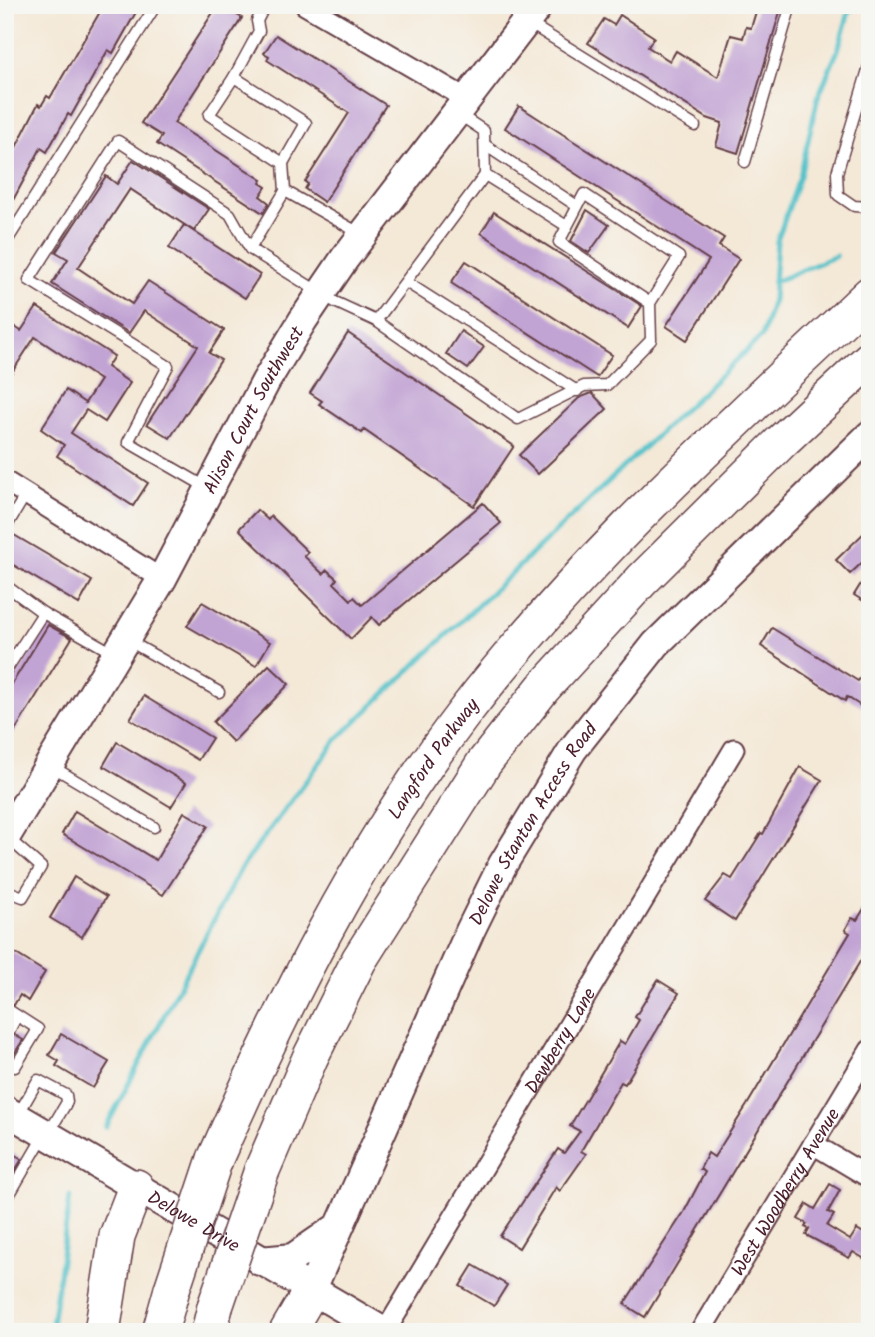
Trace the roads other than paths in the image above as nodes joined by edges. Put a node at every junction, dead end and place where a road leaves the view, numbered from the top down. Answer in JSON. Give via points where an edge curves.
{"nodes":[{"id":1,"x":156,"y":5,"type":"edge"},
{"id":2,"x":265,"y":5,"type":"edge"},
{"id":3,"x":305,"y":5,"type":"edge"},
{"id":4,"x":791,"y":5,"type":"edge"},
{"id":5,"x":533,"y":13,"type":"edge"},
{"id":6,"x":870,"y":63,"type":"edge"},
{"id":7,"x":234,"y":78,"type":"junction"},
{"id":8,"x":462,"y":106,"type":"junction"},
{"id":9,"x":695,"y":126,"type":"dead end"},
{"id":10,"x":485,"y":145,"type":"junction"},
{"id":11,"x":745,"y":162,"type":"dead end"},
{"id":12,"x":283,"y":163,"type":"junction"},
{"id":13,"x":485,"y":176,"type":"junction"},
{"id":14,"x":285,"y":191,"type":"junction"},
{"id":15,"x":577,"y":206,"type":"junction"},
{"id":16,"x":870,"y":207,"type":"edge"},
{"id":17,"x":565,"y":225,"type":"junction"},
{"id":18,"x":363,"y":235,"type":"junction"},
{"id":19,"x":5,"y":244,"type":"edge"},
{"id":20,"x":250,"y":249,"type":"junction"},
{"id":21,"x":406,"y":282,"type":"junction"},
{"id":22,"x":321,"y":293,"type":"junction"},
{"id":23,"x":870,"y":294,"type":"edge"},
{"id":24,"x":650,"y":303,"type":"junction"},
{"id":25,"x":376,"y":321,"type":"junction"},
{"id":26,"x":870,"y":359,"type":"edge"},
{"id":27,"x":578,"y":391,"type":"junction"},
{"id":28,"x":870,"y":435,"type":"edge"},
{"id":29,"x":5,"y":481,"type":"edge"},
{"id":30,"x":210,"y":488,"type":"junction"},
{"id":31,"x":26,"y":494,"type":"junction"},
{"id":32,"x":5,"y":529,"type":"edge"},
{"id":33,"x":162,"y":579,"type":"junction"},
{"id":34,"x":5,"y":584,"type":"edge"},
{"id":35,"x":43,"y":613,"type":"junction"},
{"id":36,"x":121,"y":647,"type":"junction"},
{"id":37,"x":5,"y":672,"type":"edge"},
{"id":38,"x":219,"y":692,"type":"dead end"},
{"id":39,"x":734,"y":749,"type":"dead end"},
{"id":40,"x":49,"y":765,"type":"junction"},
{"id":41,"x":154,"y":827,"type":"dead end"},
{"id":42,"x":6,"y":837,"type":"edge"},
{"id":43,"x":5,"y":890,"type":"edge"},
{"id":44,"x":9,"y":1031,"type":"dead end"},
{"id":45,"x":870,"y":1051,"type":"edge"},
{"id":46,"x":5,"y":1061,"type":"edge"},
{"id":47,"x":11,"y":1113,"type":"edge"},
{"id":48,"x":46,"y":1134,"type":"junction"},
{"id":49,"x":813,"y":1144,"type":"junction"},
{"id":50,"x":870,"y":1178,"type":"edge"},
{"id":51,"x":136,"y":1187,"type":"junction"},
{"id":52,"x":10,"y":1192,"type":"dead end"},
{"id":53,"x":340,"y":1225,"type":"junction"},
{"id":54,"x":260,"y":1261,"type":"junction"},
{"id":55,"x":311,"y":1292,"type":"junction"},
{"id":56,"x":212,"y":1320,"type":"edge"},
{"id":57,"x":102,"y":1332,"type":"edge"},
{"id":58,"x":160,"y":1332,"type":"edge"},
{"id":59,"x":287,"y":1332,"type":"edge"},
{"id":60,"x":384,"y":1332,"type":"edge"},
{"id":61,"x":701,"y":1332,"type":"edge"}],
"edges":[{"from":1,"to":19,"type":"lane"},
{"from":2,"to":7,"type":"lane","via":[[257,21],[259,30]]},
{"from":3,"to":8,"type":"street"},
{"from":4,"to":11,"type":"lane"},
{"from":5,"to":8,"type":"street","name":"Alison Court Southwest"},
{"from":5,"to":9,"type":"lane"},
{"from":6,"to":16,"type":"lane","via":[[837,173],[838,195],[854,206]]},
{"from":7,"to":12,"type":"lane","via":[[306,122]]},
{"from":7,"to":12,"type":"lane","via":[[209,115]]},
{"from":8,"to":10,"type":"lane","via":[[484,131]]},
{"from":8,"to":18,"type":"street","name":"Alison Court Southwest"},
{"from":10,"to":13,"type":"lane"},
{"from":10,"to":15,"type":"lane"},
{"from":12,"to":14,"type":"lane"},
{"from":13,"to":17,"type":"lane"},
{"from":13,"to":21,"type":"lane"},
{"from":14,"to":18,"type":"lane"},
{"from":14,"to":20,"type":"lane"},
{"from":15,"to":17,"type":"lane"},
{"from":15,"to":24,"type":"lane","via":[[584,194],[679,257]]},
{"from":17,"to":24,"type":"lane","via":[[558,242]]},
{"from":18,"to":22,"type":"street","name":"Alison Court Southwest"},
{"from":20,"to":22,"type":"lane"},
{"from":20,"to":30,"type":"lane","via":[[230,214],[118,141],[29,280],[168,366],[128,442]]},
{"from":21,"to":25,"type":"lane"},
{"from":21,"to":27,"type":"lane"},
{"from":22,"to":25,"type":"lane"},
{"from":22,"to":30,"type":"street","name":"Alison Court Southwest","via":[[266,381]]},
{"from":23,"to":58,"type":"highway","name":"Langford Parkway","bridge":true,"via":[[651,502],[548,612],[464,714],[334,912],[267,1042],[215,1159]]},
{"from":24,"to":27,"type":"lane","via":[[651,340],[607,385],[584,386]]},
{"from":25,"to":27,"type":"lane","via":[[519,419]]},
{"from":26,"to":56,"type":"highway","bridge":true,"via":[[642,580],[543,688],[484,763],[359,960],[310,1058],[262,1170]]},
{"from":28,"to":53,"type":"street","name":"Delowe Stanton Access Road","via":[[656,644],[573,749],[492,886]]},
{"from":29,"to":31,"type":"street"},
{"from":30,"to":33,"type":"street","name":"Alison Court Southwest"},
{"from":31,"to":32,"type":"lane"},
{"from":31,"to":33,"type":"street"},
{"from":33,"to":36,"type":"street","name":"Alison Court Southwest"},
{"from":34,"to":35,"type":"lane"},
{"from":35,"to":36,"type":"lane"},
{"from":35,"to":37,"type":"lane"},
{"from":36,"to":38,"type":"lane"},
{"from":36,"to":40,"type":"street","name":"Alison Court Southwest"},
{"from":39,"to":60,"type":"street","name":"Dewberry Lane"},
{"from":40,"to":41,"type":"lane"},
{"from":40,"to":42,"type":"street","name":"Alison Court Southwest"},
{"from":42,"to":43,"type":"lane","via":[[41,867],[23,897]]},
{"from":44,"to":46,"type":"lane","via":[[14,1014],[38,1029],[15,1067]]},
{"from":45,"to":49,"type":"street","name":"West Woodberry Avenue"},
{"from":47,"to":48,"type":"street","name":"Delowe Drive"},
{"from":47,"to":48,"type":"lane","via":[[38,1080],[66,1095],[67,1102]]},
{"from":48,"to":51,"type":"street","name":"Delowe Drive"},
{"from":48,"to":52,"type":"lane"},
{"from":49,"to":50,"type":"street"},
{"from":49,"to":61,"type":"street","name":"West Woodberry Avenue"},
{"from":51,"to":54,"type":"street","name":"Delowe Drive"},
{"from":51,"to":57,"type":"highway","via":[[117,1236]]},
{"from":53,"to":54,"type":"street","via":[[293,1258]]},
{"from":53,"to":55,"type":"street","name":"Delowe Stanton Access Road"},
{"from":54,"to":55,"type":"street","name":"Delowe Drive"},
{"from":55,"to":59,"type":"highway"},
{"from":55,"to":60,"type":"street","name":"Delowe Drive"}]}
